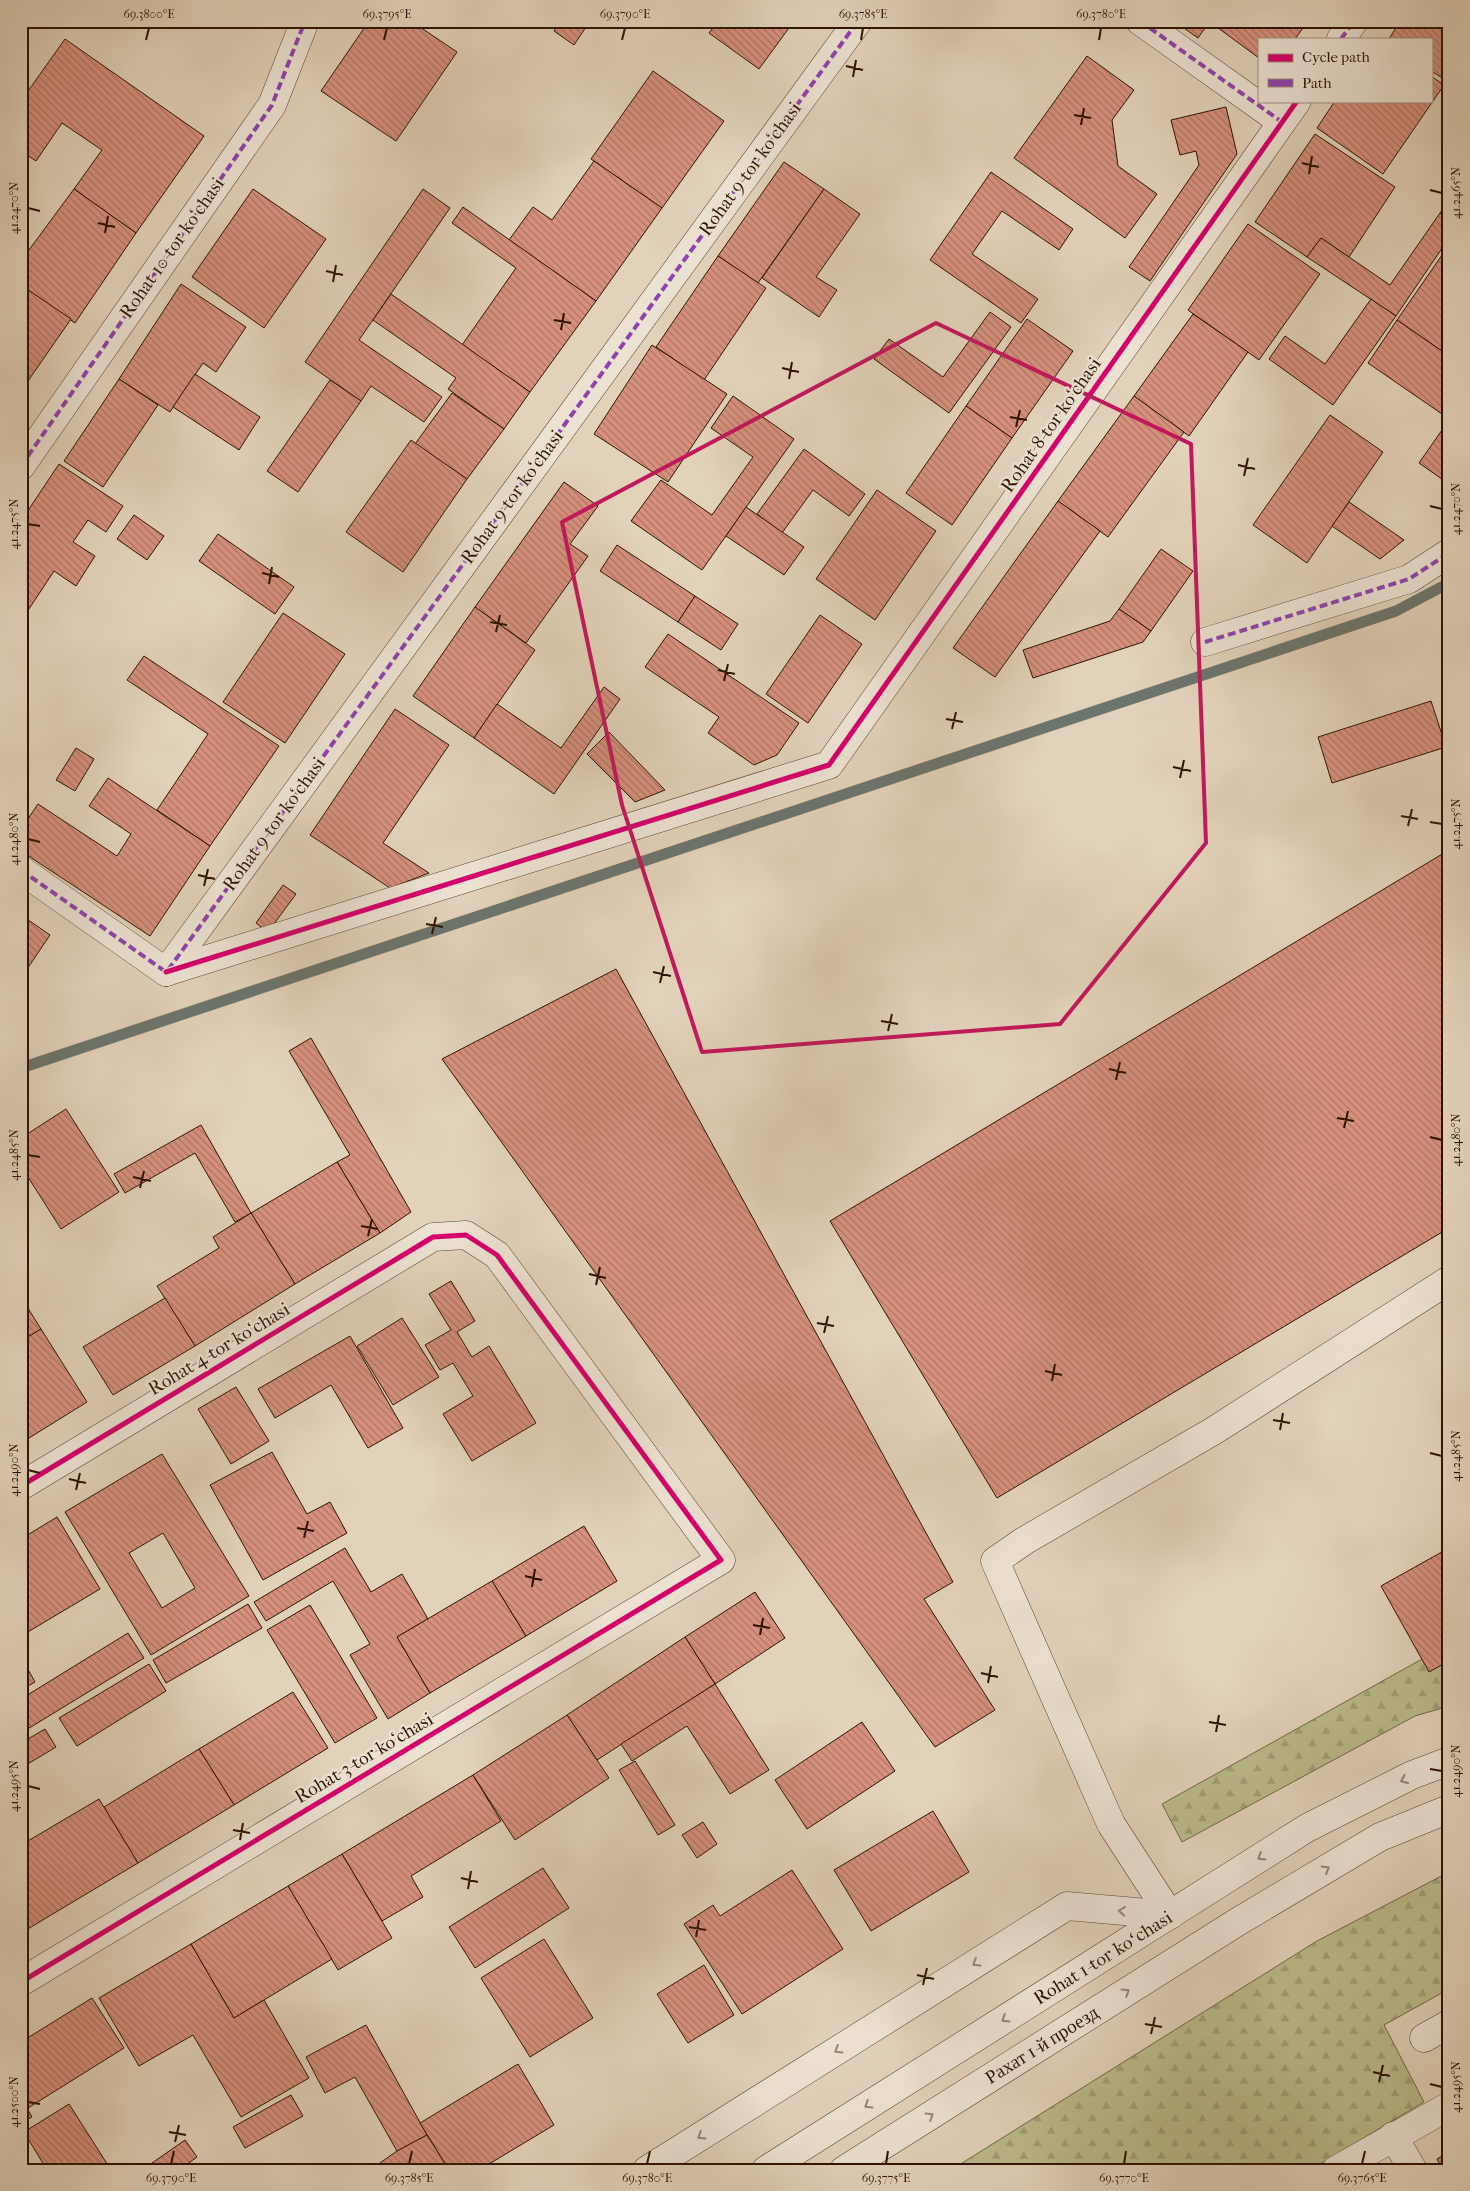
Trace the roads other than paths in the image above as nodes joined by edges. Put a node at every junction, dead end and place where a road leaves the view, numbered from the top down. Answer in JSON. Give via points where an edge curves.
{"nodes":[{"id":1,"x":305,"y":21,"type":"edge"},
{"id":2,"x":858,"y":21,"type":"edge"},
{"id":3,"x":1140,"y":21,"type":"edge"},
{"id":4,"x":1354,"y":21,"type":"edge"},
{"id":5,"x":1342,"y":38,"type":"edge"},
{"id":6,"x":1258,"y":93,"type":"edge"},
{"id":7,"x":1274,"y":102,"type":"edge"},
{"id":8,"x":1290,"y":112,"type":"edge"},
{"id":9,"x":21,"y":466,"type":"edge"},
{"id":10,"x":1449,"y":553,"type":"edge"},
{"id":11,"x":1205,"y":642,"type":"dead end"},
{"id":12,"x":21,"y":870,"type":"edge"},
{"id":13,"x":166,"y":972,"type":"junction"},
{"id":14,"x":1449,"y":1280,"type":"edge"},
{"id":15,"x":21,"y":1486,"type":"edge"},
{"id":16,"x":721,"y":1560,"type":"joint"},
{"id":17,"x":1449,"y":1761,"type":"edge"},
{"id":18,"x":1449,"y":1809,"type":"edge"},
{"id":19,"x":1170,"y":1915,"type":"junction"},
{"id":20,"x":21,"y":1982,"type":"edge"},
{"id":21,"x":1449,"y":2024,"type":"edge"},
{"id":22,"x":1424,"y":2038,"type":"dead end"},
{"id":23,"x":1449,"y":2106,"type":"edge"},
{"id":24,"x":1394,"y":2136,"type":"junction"},
{"id":25,"x":647,"y":2170,"type":"edge"},
{"id":26,"x":766,"y":2170,"type":"edge"},
{"id":27,"x":844,"y":2170,"type":"edge"},
{"id":28,"x":1336,"y":2170,"type":"edge"},
{"id":29,"x":1413,"y":2170,"type":"edge"}],
"edges":[{"from":1,"to":9,"type":"street","name":"Rohat 10-tor ko‘chasi","via":[[272,105]]},
{"from":2,"to":13,"type":"street","name":"Rohat 9-tor ko‘chasi"},
{"from":3,"to":6,"type":"street"},
{"from":4,"to":5,"type":"street"},
{"from":7,"to":8,"type":"street"},
{"from":8,"to":13,"type":"street","name":"Rohat 8-tor ko‘chasi","via":[[829,765]]},
{"from":10,"to":11,"type":"street","via":[[1409,579]]},
{"from":12,"to":13,"type":"street"},
{"from":14,"to":19,"type":"street","via":[[1215,1430],[1024,1541],[996,1561],[1111,1824]]},
{"from":15,"to":16,"type":"street","name":"Rohat 4-tor ko‘chasi","via":[[433,1237],[466,1236],[497,1255]]},
{"from":16,"to":20,"type":"street","name":"Rohat 3-tor ko‘chasi"},
{"from":17,"to":19,"type":"street","name":"Rohat 1-tor koʻchasi","one_way":true,"via":[[1394,1784],[1306,1828]]},
{"from":27,"to":18,"type":"street","name":"Рахат 1-й проезд","one_way":true,"via":[[1239,1921],[1380,1837]]},
{"from":19,"to":25,"type":"street","one_way":true,"via":[[1067,1906]]},
{"from":19,"to":26,"type":"street","name":"Rohat 1-tor koʻchasi","one_way":true},
{"from":21,"to":22,"type":"street"},
{"from":23,"to":24,"type":"street"},
{"from":24,"to":28,"type":"street"},
{"from":24,"to":29,"type":"street"}]}
